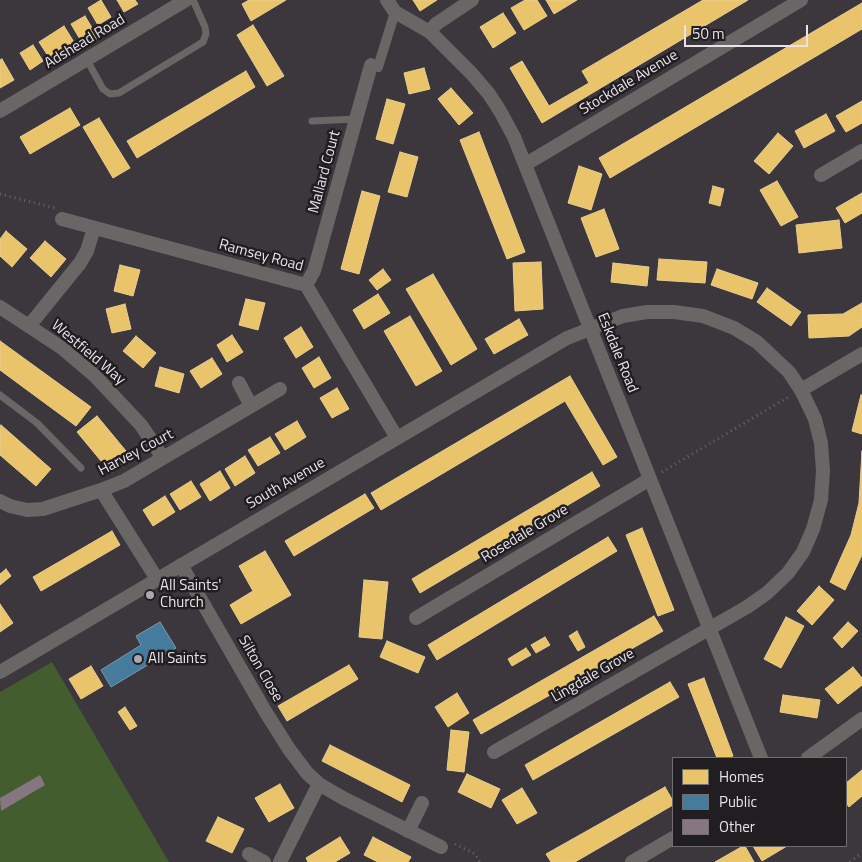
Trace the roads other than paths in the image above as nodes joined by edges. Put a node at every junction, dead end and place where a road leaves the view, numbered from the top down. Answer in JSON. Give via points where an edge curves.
{"nodes":[{"id":1,"x":186,"y":0,"type":"edge"},
{"id":2,"x":193,"y":0,"type":"edge"},
{"id":3,"x":387,"y":0,"type":"edge"},
{"id":4,"x":472,"y":0,"type":"edge"},
{"id":5,"x":801,"y":0,"type":"edge"},
{"id":6,"x":395,"y":12,"type":"junction"},
{"id":7,"x":430,"y":32,"type":"junction"},
{"id":8,"x":87,"y":60,"type":"junction"},
{"id":9,"x":370,"y":65,"type":"joint"},
{"id":10,"x":0,"y":111,"type":"edge"},
{"id":11,"x":356,"y":119,"type":"junction"},
{"id":12,"x":312,"y":121,"type":"dead end"},
{"id":13,"x":862,"y":151,"type":"edge"},
{"id":14,"x":526,"y":164,"type":"junction"},
{"id":15,"x":821,"y":175,"type":"dead end"},
{"id":16,"x":62,"y":219,"type":"road end"},
{"id":17,"x":94,"y":228,"type":"junction"},
{"id":18,"x":306,"y":286,"type":"junction"},
{"id":19,"x":0,"y":308,"type":"edge"},
{"id":20,"x":29,"y":326,"type":"junction"},
{"id":21,"x":590,"y":329,"type":"junction"},
{"id":22,"x":862,"y":354,"type":"edge"},
{"id":23,"x":239,"y":383,"type":"dead end"},
{"id":24,"x":280,"y":389,"type":"dead end"},
{"id":25,"x":802,"y":390,"type":"junction"},
{"id":26,"x":0,"y":395,"type":"edge"},
{"id":27,"x":251,"y":406,"type":"junction"},
{"id":28,"x":397,"y":438,"type":"junction"},
{"id":29,"x":163,"y":458,"type":"junction"},
{"id":30,"x":81,"y":468,"type":"dead end"},
{"id":31,"x":650,"y":479,"type":"junction"},
{"id":32,"x":101,"y":490,"type":"junction"},
{"id":33,"x":0,"y":501,"type":"edge"},
{"id":34,"x":181,"y":565,"type":"junction"},
{"id":35,"x":157,"y":579,"type":"junction"},
{"id":36,"x":416,"y":618,"type":"dead end"},
{"id":37,"x":708,"y":628,"type":"junction"},
{"id":38,"x":0,"y":672,"type":"edge"},
{"id":39,"x":862,"y":719,"type":"edge"},
{"id":40,"x":494,"y":752,"type":"dead end"},
{"id":41,"x":761,"y":757,"type":"edge"},
{"id":42,"x":809,"y":757,"type":"edge"},
{"id":43,"x":319,"y":784,"type":"junction"},
{"id":44,"x":422,"y":803,"type":"dead end"},
{"id":45,"x":408,"y":831,"type":"junction"},
{"id":46,"x":672,"y":839,"type":"edge"},
{"id":47,"x":441,"y":847,"type":"road end"},
{"id":48,"x":249,"y":854,"type":"dead end"},
{"id":49,"x":264,"y":862,"type":"edge"},
{"id":50,"x":280,"y":862,"type":"edge"},
{"id":51,"x":632,"y":862,"type":"edge"}],
"edges":[{"from":1,"to":8,"type":"street","name":"Adshead Road"},
{"from":2,"to":8,"type":"lane","via":[[205,27],[203,42],[119,93],[110,94],[103,89]]},
{"from":3,"to":6,"type":"street","name":"Eskdale Road"},
{"from":4,"to":7,"type":"street","via":[[436,24]]},
{"from":5,"to":14,"type":"street","name":"Stockdale Avenue"},
{"from":6,"to":7,"type":"street","name":"Eskdale Road"},
{"from":6,"to":9,"type":"street","via":[[378,67]]},
{"from":7,"to":14,"type":"street","name":"Eskdale Road","via":[[489,94]]},
{"from":8,"to":10,"type":"street","name":"Adshead Road"},
{"from":9,"to":11,"type":"street","name":"Mallard Court"},
{"from":11,"to":12,"type":"lane"},
{"from":11,"to":18,"type":"street","name":"Mallard Court","via":[[314,271]]},
{"from":13,"to":15,"type":"street"},
{"from":14,"to":21,"type":"street","name":"Eskdale Road"},
{"from":16,"to":17,"type":"street","name":"Ramsey Road"},
{"from":17,"to":18,"type":"street","name":"Ramsey Road"},
{"from":17,"to":20,"type":"street","via":[[80,263]]},
{"from":18,"to":28,"type":"street","name":"Ramsey Road"},
{"from":19,"to":20,"type":"street","name":"Westfield Way"},
{"from":20,"to":29,"type":"street","name":"Westfield Way","via":[[95,376],[141,425]]},
{"from":21,"to":25,"type":"street","name":"South Avenue","via":[[623,316],[647,312],[703,316],[734,328],[757,342],[789,372]]},
{"from":21,"to":28,"type":"street","name":"South Avenue","via":[[567,338]]},
{"from":21,"to":31,"type":"street","name":"Eskdale Road"},
{"from":22,"to":25,"type":"street"},
{"from":23,"to":27,"type":"street"},
{"from":24,"to":27,"type":"street","name":"Harvey Court"},
{"from":25,"to":37,"type":"street","name":"Lingdale Grove","via":[[821,443],[821,500],[813,528],[803,552],[788,573],[767,593]]},
{"from":26,"to":30,"type":"lane","via":[[37,423]]},
{"from":27,"to":29,"type":"street","name":"Harvey Court"},
{"from":28,"to":34,"type":"street","name":"South Avenue"},
{"from":29,"to":32,"type":"street","name":"Harvey Court","via":[[124,481]]},
{"from":31,"to":36,"type":"street","name":"Rosedale Grove"},
{"from":31,"to":37,"type":"street","name":"Eskdale Road"},
{"from":32,"to":33,"type":"street","name":"Harvey Court","via":[[43,509],[18,508]]},
{"from":32,"to":35,"type":"street"},
{"from":34,"to":35,"type":"street","name":"South Avenue"},
{"from":34,"to":43,"type":"street","name":"Silton Close","via":[[289,749]]},
{"from":35,"to":38,"type":"street","name":"South Avenue"},
{"from":37,"to":40,"type":"street","name":"Lingdale Grove"},
{"from":37,"to":41,"type":"street","name":"Eskdale Road"},
{"from":39,"to":42,"type":"street"},
{"from":43,"to":45,"type":"street","name":"Silton Close"},
{"from":43,"to":50,"type":"street"},
{"from":44,"to":45,"type":"street"},
{"from":45,"to":47,"type":"street","name":"Silton Close"},
{"from":46,"to":51,"type":"street"},
{"from":48,"to":49,"type":"street"}]}
